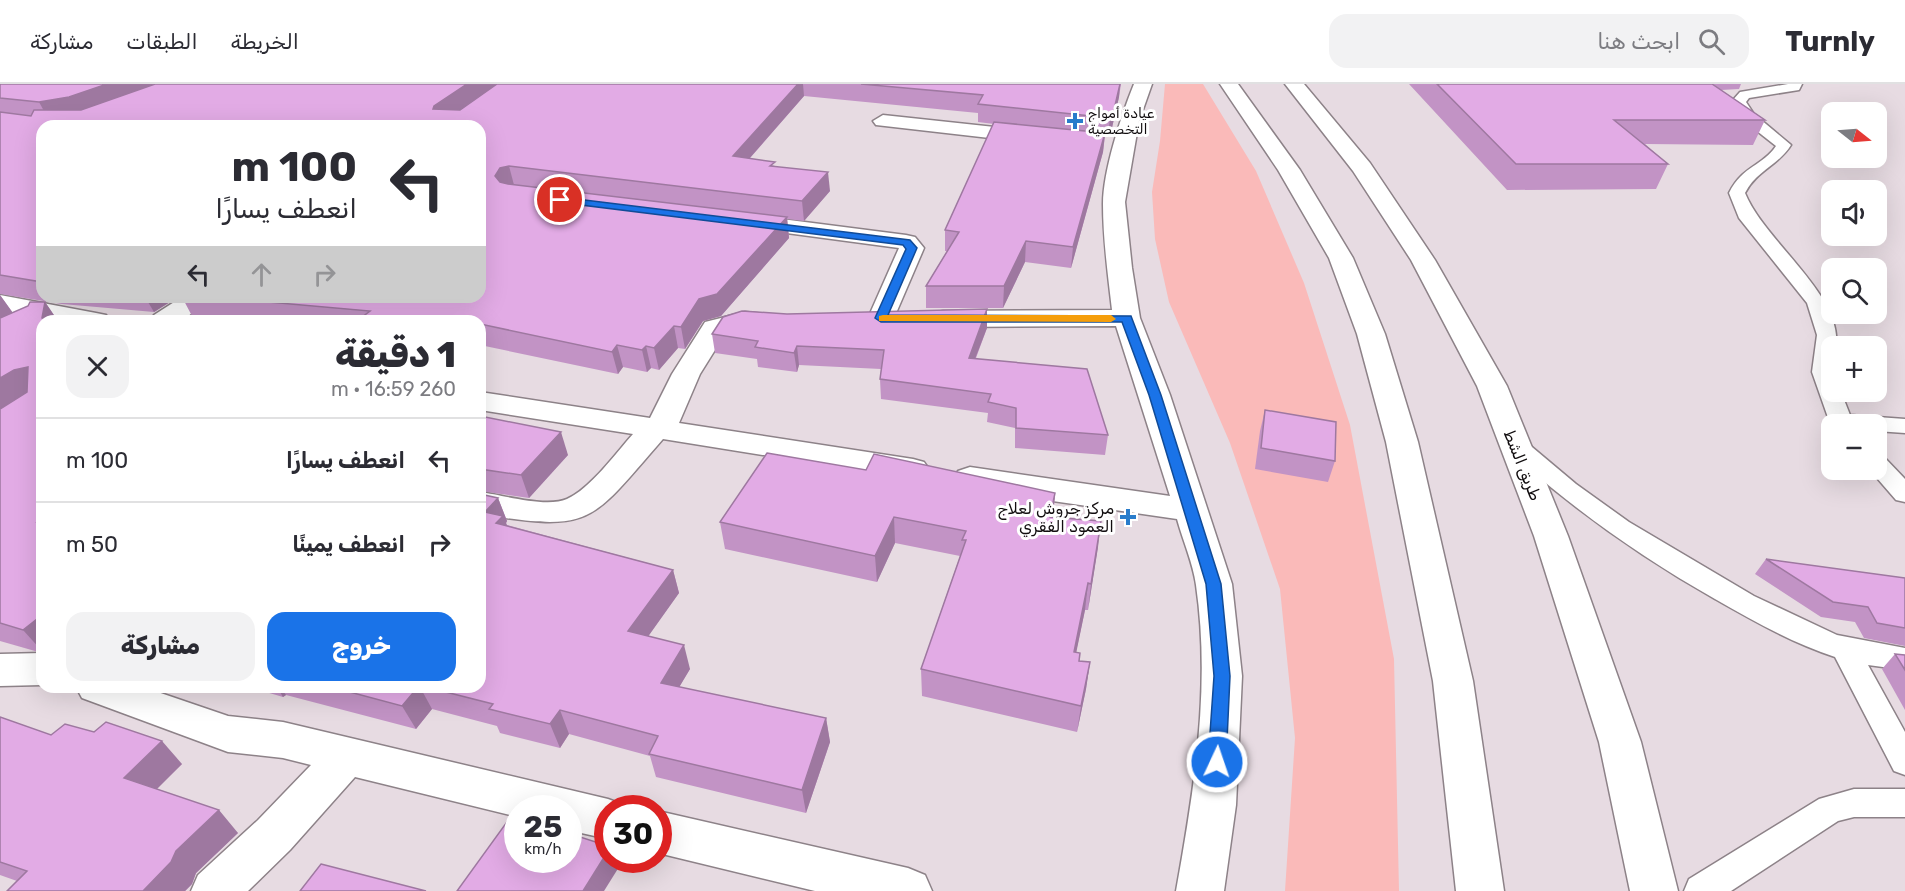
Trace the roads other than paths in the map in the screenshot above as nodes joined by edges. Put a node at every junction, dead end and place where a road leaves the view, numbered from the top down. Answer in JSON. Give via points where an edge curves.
{"nodes":[{"id":1,"x":1229,"y":84,"type":"edge"},
{"id":2,"x":1294,"y":84,"type":"edge"},
{"id":3,"x":1795,"y":84,"type":"edge"},
{"id":4,"x":1134,"y":88,"type":"edge"},
{"id":5,"x":882,"y":122,"type":"dead end"},
{"id":6,"x":1050,"y":139,"type":"edge"},
{"id":7,"x":716,"y":218,"type":"edge"},
{"id":8,"x":0,"y":303,"type":"edge"},
{"id":9,"x":190,"y":303,"type":"edge"},
{"id":10,"x":48,"y":313,"type":"junction"},
{"id":11,"x":44,"y":315,"type":"edge"},
{"id":12,"x":60,"y":315,"type":"edge"},
{"id":13,"x":173,"y":315,"type":"edge"},
{"id":14,"x":1127,"y":318,"type":"junction"},
{"id":15,"x":36,"y":319,"type":"edge"},
{"id":16,"x":789,"y":323,"type":"edge"},
{"id":17,"x":10,"y":332,"type":"edge"},
{"id":18,"x":486,"y":402,"type":"edge"},
{"id":19,"x":1838,"y":414,"type":"edge"},
{"id":20,"x":1887,"y":425,"type":"edge"},
{"id":21,"x":1905,"y":426,"type":"edge"},
{"id":22,"x":658,"y":428,"type":"junction"},
{"id":23,"x":1514,"y":444,"type":"junction"},
{"id":24,"x":1887,"y":474,"type":"edge"},
{"id":25,"x":1905,"y":494,"type":"edge"},
{"id":26,"x":486,"y":503,"type":"edge"},
{"id":27,"x":1191,"y":510,"type":"junction"},
{"id":28,"x":1845,"y":649,"type":"junction"},
{"id":29,"x":1905,"y":659,"type":"edge"},
{"id":30,"x":36,"y":669,"type":"edge"},
{"id":31,"x":0,"y":670,"type":"edge"},
{"id":32,"x":113,"y":693,"type":"edge"},
{"id":33,"x":346,"y":757,"type":"junction"},
{"id":34,"x":1905,"y":762,"type":"edge"},
{"id":35,"x":506,"y":795,"type":"edge"},
{"id":36,"x":1905,"y":803,"type":"edge"},
{"id":37,"x":672,"y":835,"type":"edge"},
{"id":38,"x":214,"y":891,"type":"edge"},
{"id":39,"x":908,"y":891,"type":"edge"},
{"id":40,"x":1200,"y":891,"type":"edge"},
{"id":41,"x":1480,"y":891,"type":"edge"},
{"id":42,"x":1654,"y":891,"type":"edge"},
{"id":43,"x":1701,"y":891,"type":"edge"}],
"edges":[{"from":1,"to":41,"type":"main road","via":[[1290,170],[1341,258],[1371,334],[1402,442],[1454,681]]},
{"from":2,"to":23,"type":"main road","name":"طريق الشط","via":[[1362,168],[1423,260],[1492,386]]},
{"from":3,"to":19,"type":"lane","via":[[1745,95],[1739,100],[1749,117],[1784,145],[1779,156],[1743,177],[1737,193],[1745,214],[1815,302],[1827,335],[1822,372]]},
{"from":4,"to":14,"type":"main road","via":[[1129,122],[1113,145],[1119,268]]},
{"from":5,"to":6,"type":"main road"},
{"from":7,"to":14,"type":"main road","via":[[906,242],[912,248],[889,319]]},
{"from":8,"to":10,"type":"main road"},
{"from":9,"to":13,"type":"main road"},
{"from":10,"to":11,"type":"main road"},
{"from":10,"to":12,"type":"main road"},
{"from":14,"to":27,"type":"main road"},
{"from":15,"to":17,"type":"main road"},
{"from":16,"to":22,"type":"main road","via":[[745,321],[715,328]]},
{"from":18,"to":22,"type":"main road"},
{"from":20,"to":21,"type":"lane"},
{"from":22,"to":26,"type":"main road","via":[[596,494],[578,507],[561,512],[533,511]]},
{"from":22,"to":27,"type":"main road"},
{"from":23,"to":28,"type":"lane","via":[[1574,496],[1680,567],[1796,631]]},
{"from":23,"to":42,"type":"main road","name":"طريق الشط","via":[[1551,536],[1620,742]]},
{"from":24,"to":25,"type":"lane"},
{"from":27,"to":40,"type":"main road","via":[[1214,584],[1222,676],[1214,805]]},
{"from":28,"to":29,"type":"lane"},
{"from":28,"to":34,"type":"lane"},
{"from":30,"to":31,"type":"main road"},
{"from":32,"to":33,"type":"main road","via":[[228,734],[283,740]]},
{"from":33,"to":35,"type":"main road"},
{"from":33,"to":38,"type":"main road","via":[[274,835]]},
{"from":36,"to":43,"type":"lane","via":[[1854,802],[1830,809]]},
{"from":37,"to":39,"type":"main road"}]}
